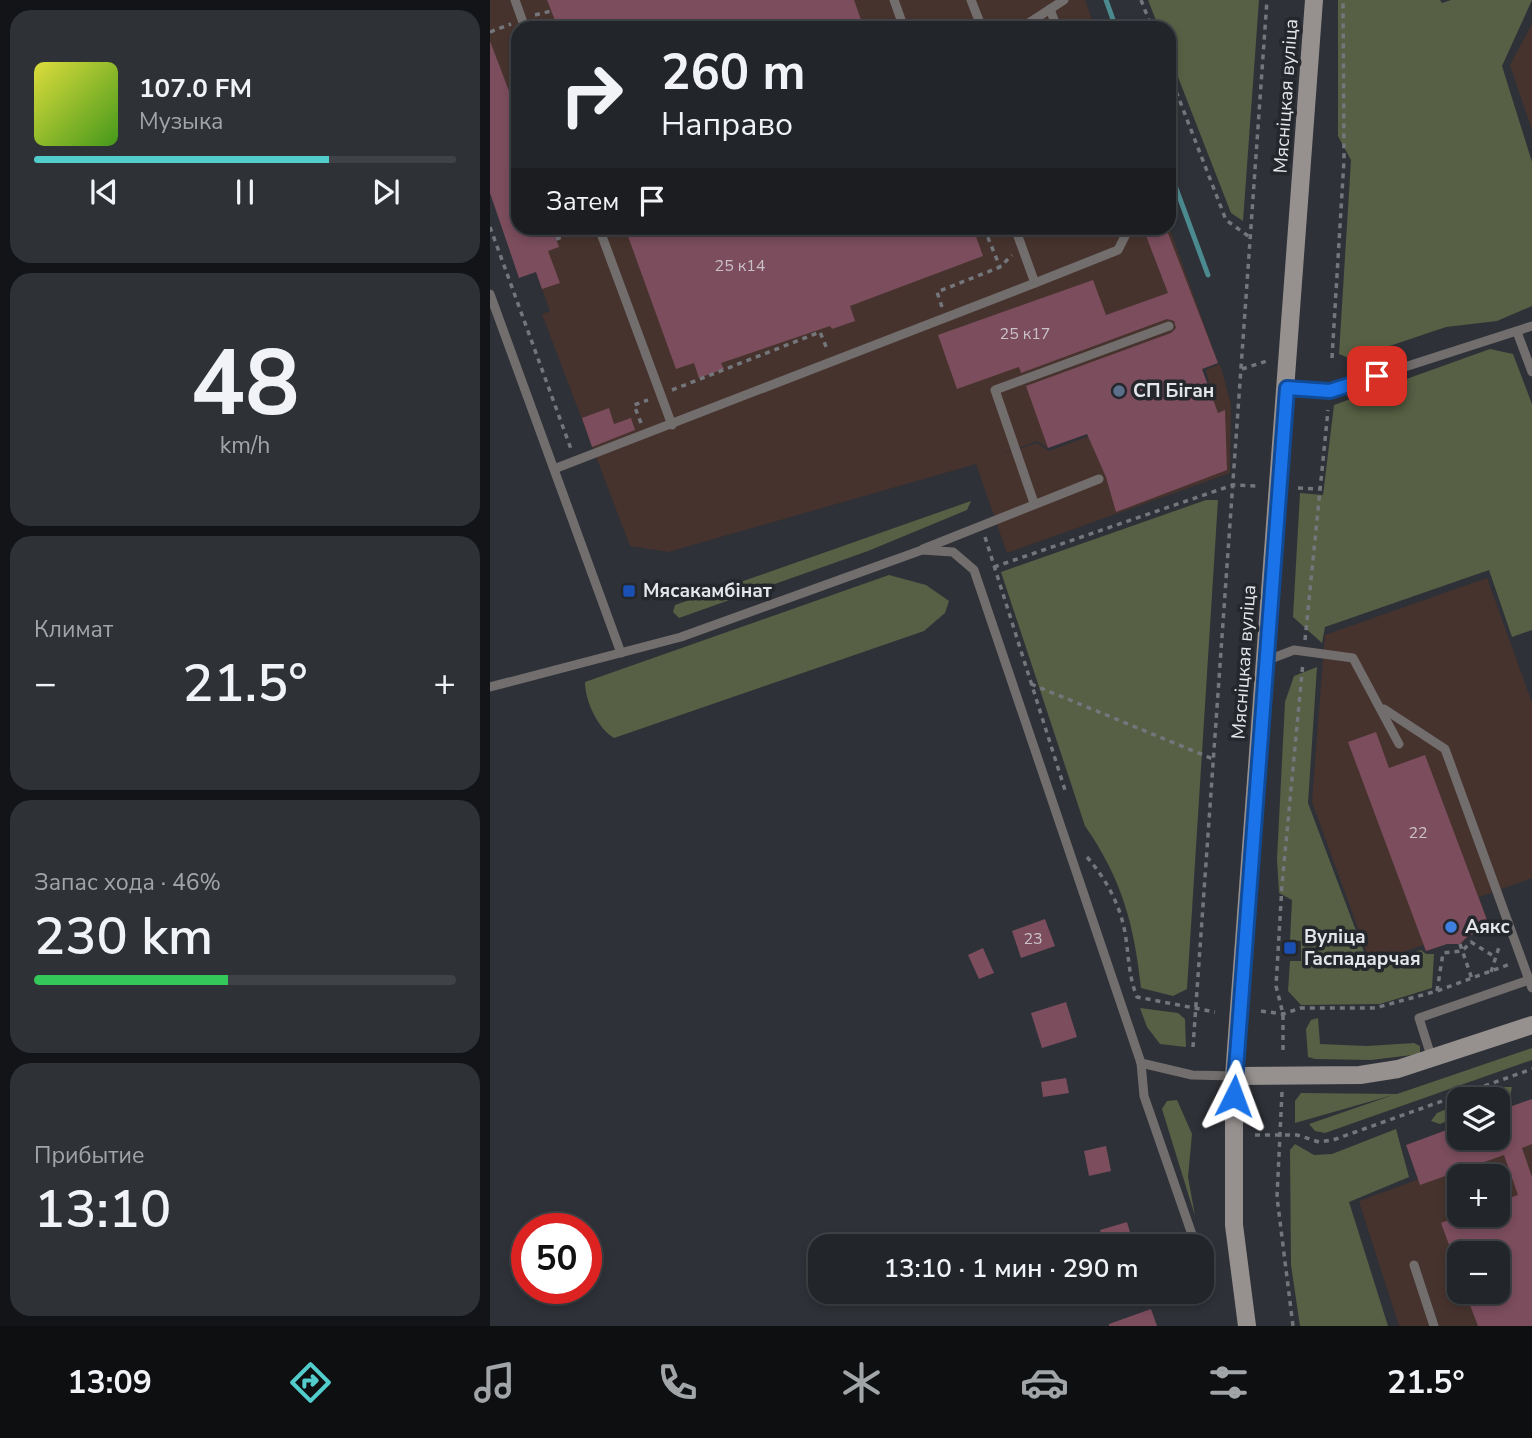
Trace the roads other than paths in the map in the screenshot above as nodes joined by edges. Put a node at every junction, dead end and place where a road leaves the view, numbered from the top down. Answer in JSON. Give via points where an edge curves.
{"nodes":[{"id":1,"x":515,"y":0,"type":"edge"},
{"id":2,"x":894,"y":0,"type":"edge"},
{"id":3,"x":971,"y":0,"type":"edge"},
{"id":4,"x":1064,"y":0,"type":"edge"},
{"id":5,"x":1314,"y":0,"type":"edge"},
{"id":6,"x":1050,"y":9,"type":"junction"},
{"id":7,"x":523,"y":21,"type":"edge"},
{"id":8,"x":902,"y":21,"type":"edge"},
{"id":9,"x":979,"y":21,"type":"edge"},
{"id":10,"x":1032,"y":21,"type":"edge"},
{"id":11,"x":1054,"y":21,"type":"edge"},
{"id":12,"x":602,"y":235,"type":"edge"},
{"id":13,"x":1018,"y":235,"type":"edge"},
{"id":14,"x":1126,"y":235,"type":"edge"},
{"id":15,"x":1035,"y":283,"type":"junction"},
{"id":16,"x":490,"y":295,"type":"edge"},
{"id":17,"x":1169,"y":326,"type":"dead end"},
{"id":18,"x":1532,"y":326,"type":"edge"},
{"id":19,"x":1517,"y":332,"type":"junction"},
{"id":20,"x":1532,"y":372,"type":"edge"},
{"id":21,"x":1287,"y":388,"type":"junction"},
{"id":22,"x":672,"y":425,"type":"junction"},
{"id":23,"x":554,"y":469,"type":"junction"},
{"id":24,"x":1099,"y":479,"type":"dead end"},
{"id":25,"x":1034,"y":503,"type":"junction"},
{"id":26,"x":922,"y":550,"type":"junction"},
{"id":27,"x":621,"y":653,"type":"junction"},
{"id":28,"x":1265,"y":661,"type":"junction"},
{"id":29,"x":490,"y":687,"type":"edge"},
{"id":30,"x":1384,"y":709,"type":"junction"},
{"id":31,"x":1399,"y":744,"type":"dead end"},
{"id":32,"x":1530,"y":984,"type":"edge"},
{"id":33,"x":1532,"y":1025,"type":"edge"},
{"id":34,"x":1432,"y":1059,"type":"junction"},
{"id":35,"x":1141,"y":1063,"type":"junction"},
{"id":36,"x":1234,"y":1076,"type":"junction"},
{"id":37,"x":1192,"y":1234,"type":"edge"},
{"id":38,"x":1414,"y":1265,"type":"dead end"},
{"id":39,"x":1247,"y":1326,"type":"edge"},
{"id":40,"x":1434,"y":1326,"type":"edge"}],
"edges":[{"from":1,"to":7,"type":"lane"},
{"from":2,"to":8,"type":"lane"},
{"from":3,"to":9,"type":"lane"},
{"from":4,"to":6,"type":"lane"},
{"from":5,"to":21,"type":"main road","name":"Мясніцкая вуліца"},
{"from":6,"to":10,"type":"lane"},
{"from":6,"to":11,"type":"lane"},
{"from":12,"to":22,"type":"lane"},
{"from":13,"to":15,"type":"lane"},
{"from":14,"to":15,"type":"lane","via":[[1118,250]]},
{"from":15,"to":22,"type":"lane"},
{"from":16,"to":23,"type":"lane"},
{"from":17,"to":25,"type":"lane","via":[[995,390]]},
{"from":18,"to":19,"type":"lane"},
{"from":19,"to":20,"type":"lane"},
{"from":19,"to":21,"type":"lane","via":[[1330,391]]},
{"from":21,"to":28,"type":"main road","name":"Мясніцкая вуліца"},
{"from":22,"to":23,"type":"lane"},
{"from":23,"to":27,"type":"lane"},
{"from":24,"to":25,"type":"lane"},
{"from":25,"to":26,"type":"lane"},
{"from":26,"to":27,"type":"lane","via":[[681,637]]},
{"from":26,"to":35,"type":"lane","via":[[953,552],[974,570]]},
{"from":27,"to":29,"type":"lane"},
{"from":28,"to":30,"type":"lane","via":[[1294,650],[1353,658]]},
{"from":28,"to":36,"type":"main road","name":"Мясніцкая вуліца"},
{"from":30,"to":31,"type":"lane"},
{"from":30,"to":32,"type":"lane","via":[[1445,749]]},
{"from":32,"to":34,"type":"lane","via":[[1419,1018]]},
{"from":33,"to":34,"type":"main road"},
{"from":34,"to":36,"type":"main road","via":[[1360,1075]]},
{"from":35,"to":36,"type":"lane","via":[[1192,1075]]},
{"from":35,"to":37,"type":"lane","via":[[1144,1096]]},
{"from":36,"to":39,"type":"main road","name":"Мясніцкая вуліца","via":[[1234,1225]]},
{"from":38,"to":40,"type":"lane"}]}
